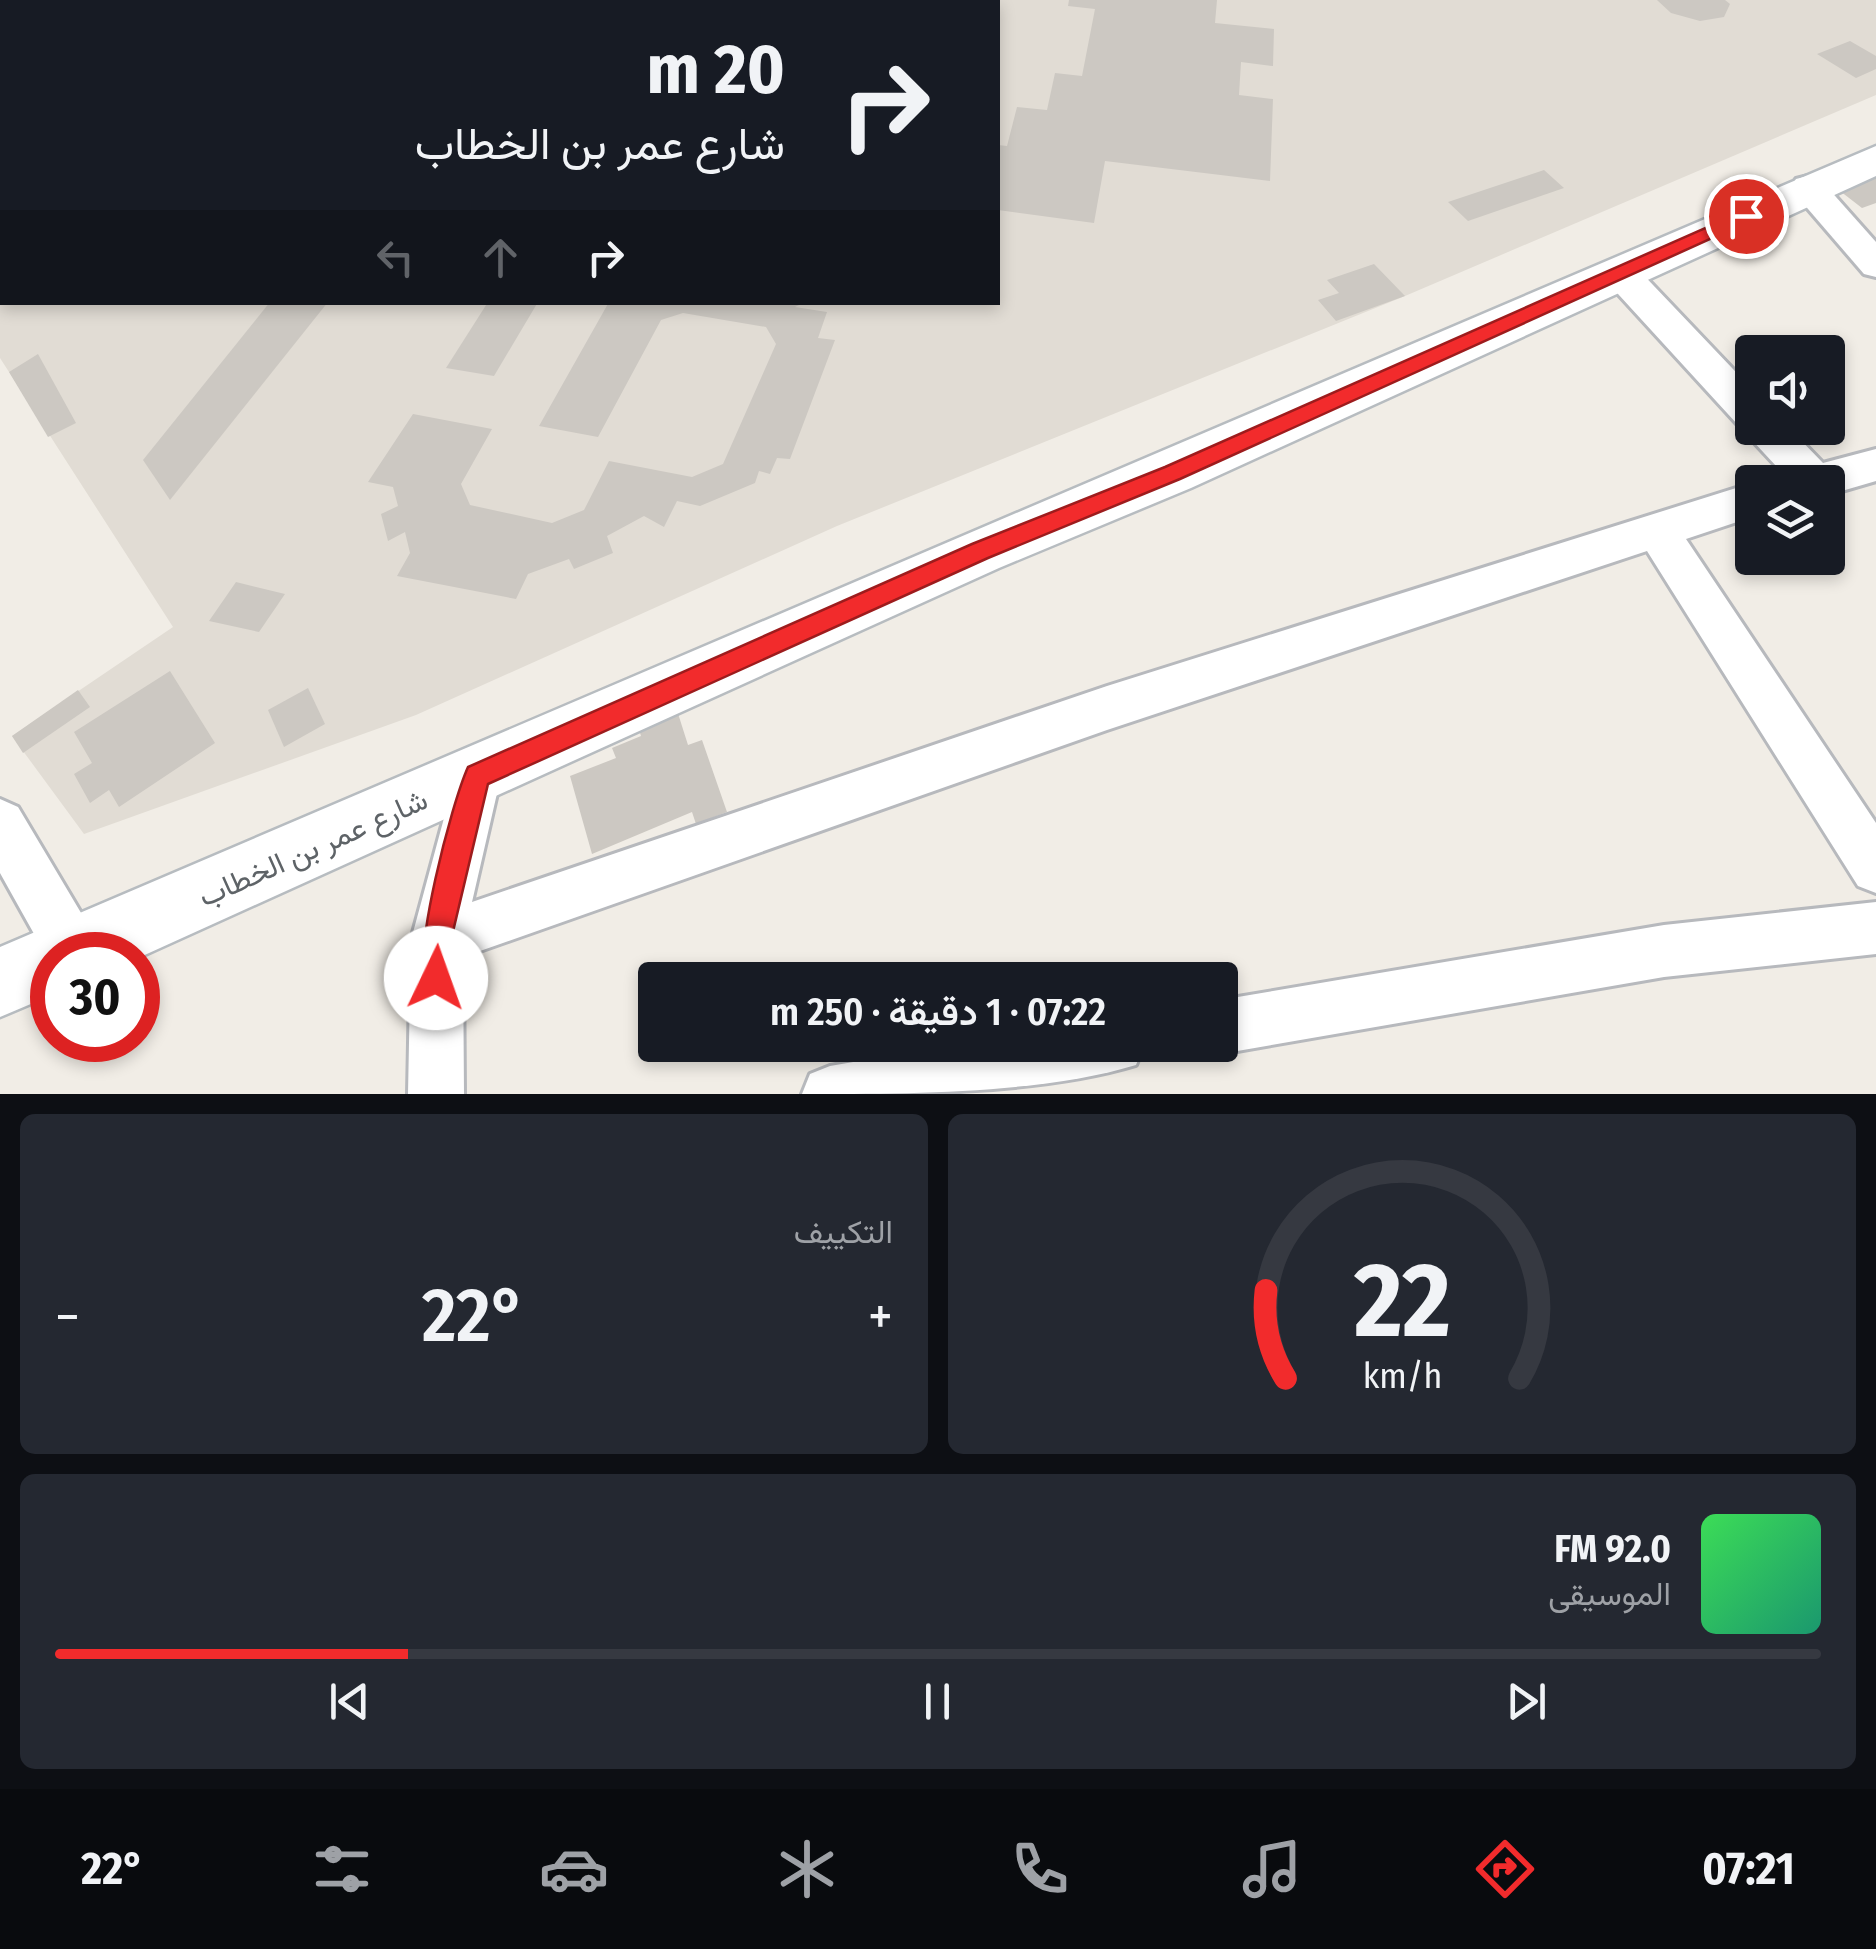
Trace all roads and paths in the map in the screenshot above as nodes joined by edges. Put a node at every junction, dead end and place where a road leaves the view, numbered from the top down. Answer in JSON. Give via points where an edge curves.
{"nodes":[{"id":1,"x":1876,"y":160,"type":"edge"},
{"id":2,"x":1808,"y":187,"type":"junction"},
{"id":3,"x":1876,"y":265,"type":"edge"},
{"id":4,"x":1621,"y":274,"type":"junction"},
{"id":5,"x":1735,"y":396,"type":"edge"},
{"id":6,"x":1780,"y":445,"type":"edge"},
{"id":7,"x":1799,"y":465,"type":"edge"},
{"id":8,"x":1876,"y":465,"type":"edge"},
{"id":9,"x":1845,"y":474,"type":"edge"},
{"id":10,"x":1735,"y":505,"type":"edge"},
{"id":11,"x":1656,"y":529,"type":"junction"},
{"id":12,"x":477,"y":776,"type":"junction"},
{"id":13,"x":0,"y":824,"type":"edge"},
{"id":14,"x":1876,"y":868,"type":"edge"},
{"id":15,"x":1876,"y":928,"type":"edge"},
{"id":16,"x":52,"y":932,"type":"edge"},
{"id":17,"x":119,"y":932,"type":"edge"},
{"id":18,"x":437,"y":940,"type":"junction"},
{"id":19,"x":30,"y":970,"type":"edge"},
{"id":20,"x":0,"y":982,"type":"edge"},
{"id":21,"x":1238,"y":1024,"type":"edge"},
{"id":22,"x":1047,"y":1062,"type":"edge"},
{"id":23,"x":966,"y":1082,"type":"edge"},
{"id":24,"x":436,"y":1094,"type":"edge"},
{"id":25,"x":830,"y":1094,"type":"edge"}],
"edges":[{"from":1,"to":2,"type":"street","name":"شارع عمر بن الخطاب"},
{"from":2,"to":3,"type":"street"},
{"from":2,"to":4,"type":"street","name":"شارع عمر بن الخطاب"},
{"from":4,"to":5,"type":"street"},
{"from":4,"to":12,"type":"street","name":"شارع عمر بن الخطاب"},
{"from":6,"to":7,"type":"street"},
{"from":8,"to":9,"type":"street"},
{"from":10,"to":11,"type":"street"},
{"from":11,"to":14,"type":"street"},
{"from":11,"to":18,"type":"street","via":[[1107,708]]},
{"from":12,"to":17,"type":"street","name":"شارع عمر بن الخطاب"},
{"from":12,"to":18,"type":"street"},
{"from":13,"to":16,"type":"street"},
{"from":15,"to":21,"type":"street","via":[[1664,951]]},
{"from":18,"to":24,"type":"street"},
{"from":19,"to":20,"type":"street","name":"شارع عمر بن الخطاب"},
{"from":22,"to":23,"type":"street"},
{"from":23,"to":25,"type":"street"}]}
